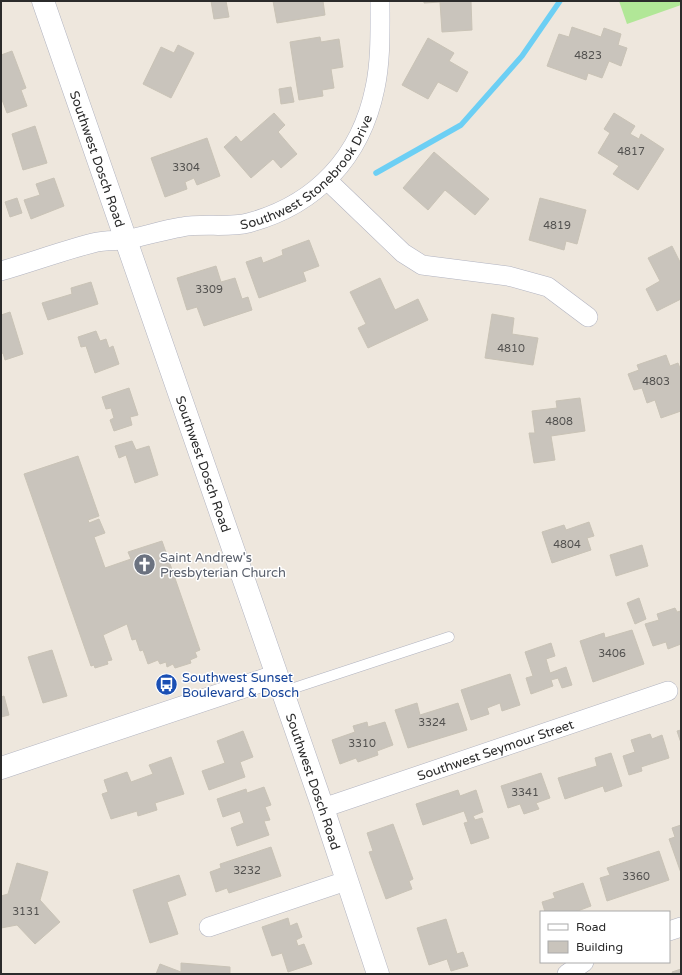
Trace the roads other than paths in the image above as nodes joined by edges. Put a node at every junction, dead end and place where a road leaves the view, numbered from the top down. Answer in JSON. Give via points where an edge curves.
{"nodes":[{"id":1,"x":43,"y":1,"type":"edge"},
{"id":2,"x":380,"y":1,"type":"edge"},
{"id":3,"x":328,"y":180,"type":"junction"},
{"id":4,"x":126,"y":240,"type":"junction"},
{"id":5,"x":1,"y":271,"type":"edge"},
{"id":6,"x":588,"y":317,"type":"dead end"},
{"id":7,"x":449,"y":637,"type":"dead end"},
{"id":8,"x":279,"y":684,"type":"junction"},
{"id":9,"x":668,"y":691,"type":"dead end"},
{"id":10,"x":1,"y":768,"type":"edge"},
{"id":11,"x":322,"y":808,"type":"junction"},
{"id":12,"x":346,"y":881,"type":"junction"},
{"id":13,"x":209,"y":927,"type":"dead end"},
{"id":14,"x":681,"y":927,"type":"edge"},
{"id":15,"x":670,"y":931,"type":"edge"},
{"id":16,"x":583,"y":963,"type":"edge"},
{"id":17,"x":378,"y":974,"type":"edge"},
{"id":18,"x":567,"y":974,"type":"edge"}],
"edges":[{"from":1,"to":4,"type":"street","name":"Southwest Dosch Road"},
{"from":2,"to":3,"type":"street","name":"Southwest Stonebrook Drive","via":[[380,40],[375,88],[364,128],[343,163]]},
{"from":3,"to":4,"type":"street","name":"Southwest Stonebrook Drive","via":[[304,199],[268,218],[246,224],[183,226]]},
{"from":3,"to":6,"type":"street","via":[[403,253],[422,265],[508,276],[548,287]]},
{"from":4,"to":5,"type":"street","name":"Southwest Stonebrook Drive","via":[[95,242]]},
{"from":4,"to":8,"type":"street","name":"Southwest Dosch Road"},
{"from":7,"to":8,"type":"lane"},
{"from":8,"to":10,"type":"street"},
{"from":8,"to":11,"type":"street","name":"Southwest Dosch Road"},
{"from":9,"to":11,"type":"street","name":"Southwest Seymour Street"},
{"from":11,"to":12,"type":"street","name":"Southwest Dosch Road"},
{"from":12,"to":13,"type":"street"},
{"from":12,"to":17,"type":"street","name":"Southwest Dosch Road"},
{"from":14,"to":15,"type":"street"},
{"from":16,"to":18,"type":"street"}]}
